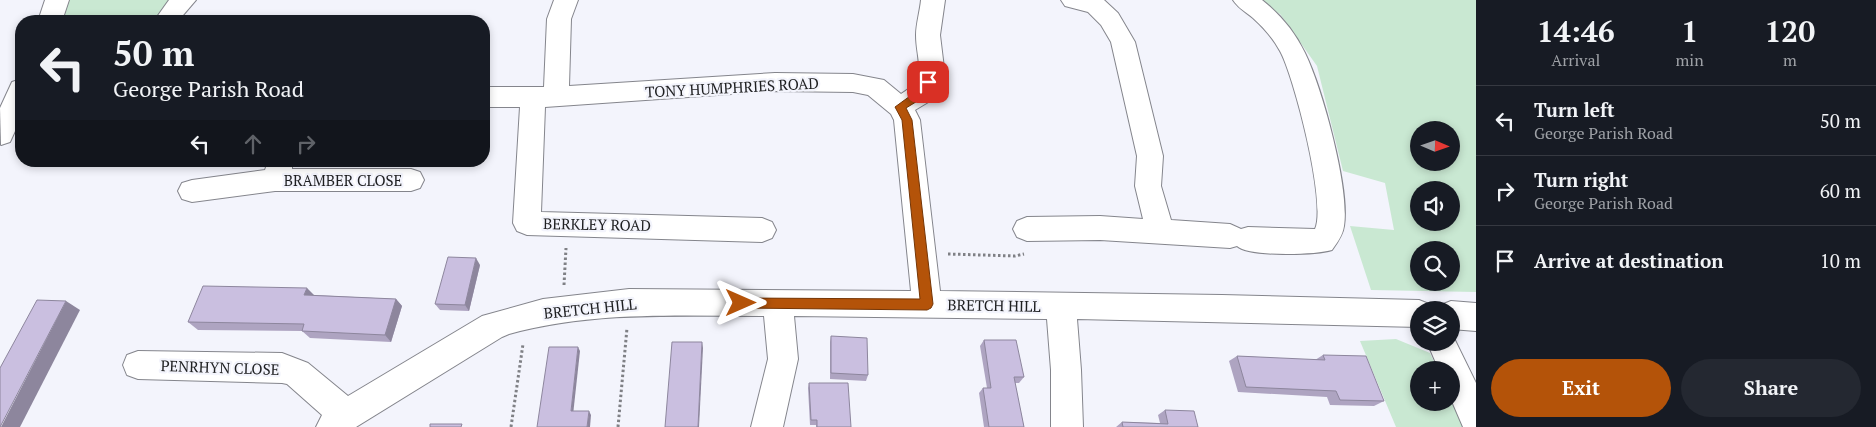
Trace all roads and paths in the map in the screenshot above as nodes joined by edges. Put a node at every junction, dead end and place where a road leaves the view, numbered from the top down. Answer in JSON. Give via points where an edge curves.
{"nodes":[{"id":1,"x":57,"y":0,"type":"edge"},
{"id":2,"x":184,"y":0,"type":"edge"},
{"id":3,"x":566,"y":0,"type":"edge"},
{"id":4,"x":933,"y":0,"type":"edge"},
{"id":5,"x":1245,"y":0,"type":"edge"},
{"id":6,"x":1091,"y":2,"type":"edge"},
{"id":7,"x":52,"y":15,"type":"edge"},
{"id":8,"x":170,"y":15,"type":"edge"},
{"id":9,"x":490,"y":97,"type":"edge"},
{"id":10,"x":544,"y":97,"type":"junction"},
{"id":11,"x":15,"y":102,"type":"edge"},
{"id":12,"x":900,"y":107,"type":"junction"},
{"id":13,"x":15,"y":134,"type":"edge"},
{"id":14,"x":0,"y":135,"type":"edge"},
{"id":15,"x":278,"y":171,"type":"edge"},
{"id":16,"x":411,"y":180,"type":"dead end"},
{"id":17,"x":192,"y":191,"type":"dead end"},
{"id":18,"x":567,"y":224,"type":"junction"},
{"id":19,"x":1028,"y":228,"type":"dead end"},
{"id":20,"x":762,"y":230,"type":"dead end"},
{"id":21,"x":1160,"y":232,"type":"junction"},
{"id":22,"x":629,"y":302,"type":"junction"},
{"id":23,"x":778,"y":303,"type":"junction"},
{"id":24,"x":927,"y":304,"type":"junction"},
{"id":25,"x":1061,"y":306,"type":"junction"},
{"id":26,"x":562,"y":310,"type":"junction"},
{"id":27,"x":1410,"y":314,"type":"edge"},
{"id":28,"x":1460,"y":316,"type":"edge"},
{"id":29,"x":1476,"y":317,"type":"edge"},
{"id":30,"x":515,"y":318,"type":"junction"},
{"id":31,"x":1446,"y":351,"type":"edge"},
{"id":32,"x":138,"y":365,"type":"dead end"},
{"id":33,"x":1476,"y":419,"type":"edge"},
{"id":34,"x":339,"y":421,"type":"edge"},
{"id":35,"x":511,"y":427,"type":"edge"},
{"id":36,"x":618,"y":427,"type":"edge"},
{"id":37,"x":766,"y":427,"type":"edge"},
{"id":38,"x":1067,"y":427,"type":"edge"}],
"edges":[{"from":1,"to":7,"type":"street"},
{"from":2,"to":8,"type":"street"},
{"from":3,"to":10,"type":"street","via":[[559,19]]},
{"from":4,"to":12,"type":"street","via":[[928,35],[932,68],[928,82],[921,94]]},
{"from":5,"to":21,"type":"street","via":[[1271,21],[1293,53],[1315,120],[1332,208],[1330,228],[1322,241],[1298,242]]},
{"from":6,"to":21,"type":"street","via":[[1110,19],[1123,42],[1150,156],[1148,186]]},
{"from":9,"to":10,"type":"street","name":"TONY HUMPHRIES ROAD"},
{"from":10,"to":12,"type":"street","name":"TONY HUMPHRIES ROAD","via":[[776,82],[853,83],[875,87]]},
{"from":10,"to":18,"type":"street","name":"BERKLEY ROAD","via":[[527,223]]},
{"from":11,"to":14,"type":"street"},
{"from":12,"to":24,"type":"street","via":[[907,120]]},
{"from":13,"to":14,"type":"street"},
{"from":15,"to":16,"type":"street","name":"BRAMBER CLOSE"},
{"from":15,"to":17,"type":"street","name":"BRAMBER CLOSE"},
{"from":18,"to":20,"type":"street","name":"BERKLEY ROAD"},
{"from":18,"to":26,"type":"path"},
{"from":19,"to":21,"type":"street"},
{"from":22,"to":23,"type":"street","name":"BRETCH HILL"},
{"from":22,"to":26,"type":"street","name":"BRETCH HILL"},
{"from":22,"to":36,"type":"path"},
{"from":23,"to":24,"type":"street","name":"BRETCH HILL"},
{"from":23,"to":37,"type":"street","via":[[783,359]]},
{"from":24,"to":25,"type":"street","name":"BRETCH HILL"},
{"from":25,"to":27,"type":"street","name":"BRETCH HILL"},
{"from":25,"to":38,"type":"street"},
{"from":26,"to":30,"type":"street","name":"BRETCH HILL"},
{"from":28,"to":29,"type":"street"},
{"from":30,"to":34,"type":"street","name":"BRETCH HILL","via":[[470,338]]},
{"from":30,"to":35,"type":"path","via":[[524,346]]},
{"from":31,"to":33,"type":"street"},
{"from":32,"to":34,"type":"street","name":"PENRHYN CLOSE","via":[[282,368],[297,373]]}]}
